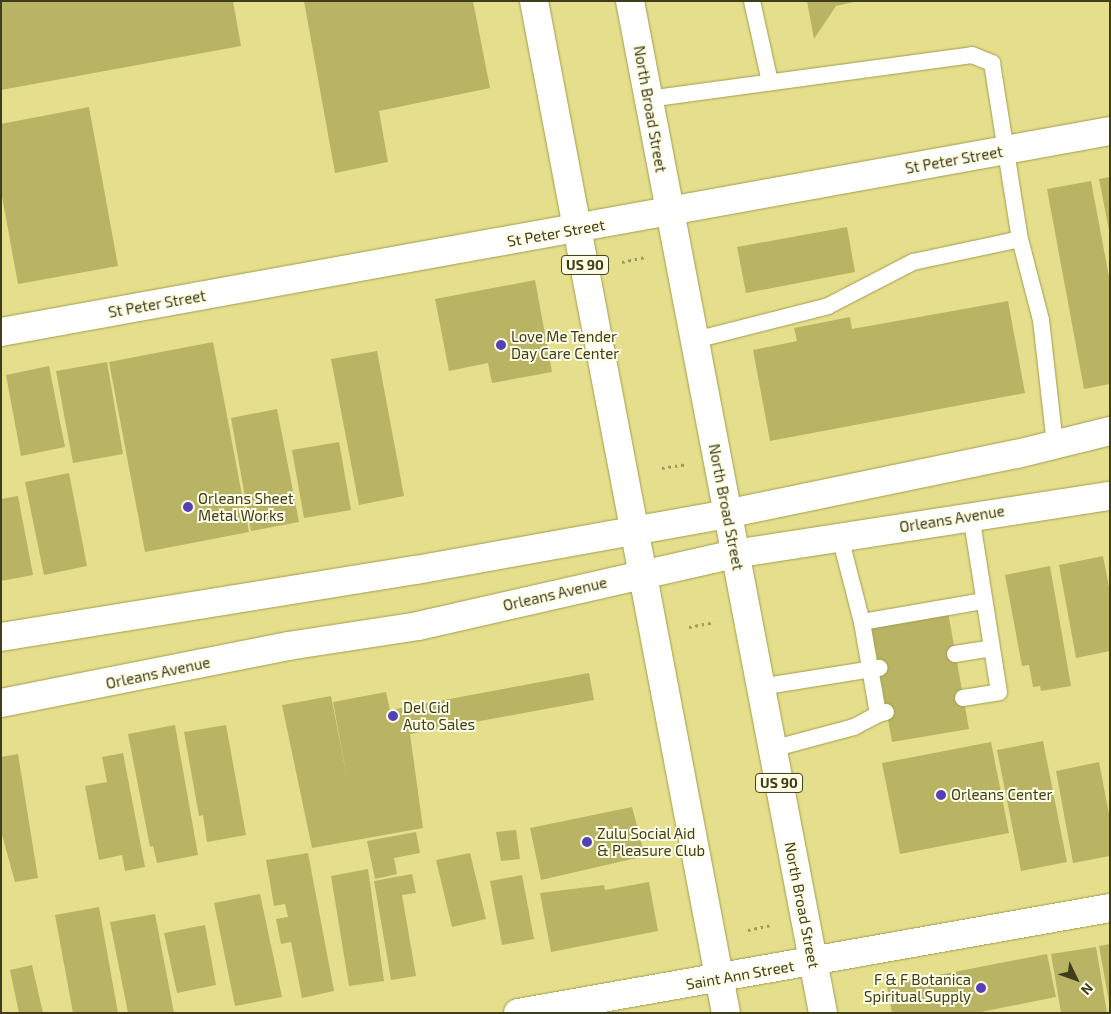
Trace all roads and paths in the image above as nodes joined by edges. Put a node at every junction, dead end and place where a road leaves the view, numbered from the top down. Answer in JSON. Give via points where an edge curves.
{"nodes":[{"id":1,"x":534,"y":1,"type":"edge"},
{"id":2,"x":630,"y":1,"type":"edge"},
{"id":3,"x":752,"y":1,"type":"edge"},
{"id":4,"x":770,"y":82,"type":"junction"},
{"id":5,"x":648,"y":99,"type":"junction"},
{"id":6,"x":1110,"y":131,"type":"edge"},
{"id":7,"x":1006,"y":150,"type":"junction"},
{"id":8,"x":668,"y":212,"type":"junction"},
{"id":9,"x":578,"y":228,"type":"junction"},
{"id":10,"x":1020,"y":239,"type":"junction"},
{"id":11,"x":652,"y":255,"type":"dead end"},
{"id":12,"x":622,"y":262,"type":"dead end"},
{"id":13,"x":1,"y":332,"type":"edge"},
{"id":14,"x":695,"y":340,"type":"junction"},
{"id":15,"x":1110,"y":431,"type":"edge"},
{"id":16,"x":1055,"y":445,"type":"junction"},
{"id":17,"x":696,"y":463,"type":"dead end"},
{"id":18,"x":662,"y":468,"type":"dead end"},
{"id":19,"x":1110,"y":496,"type":"edge"},
{"id":20,"x":726,"y":514,"type":"junction"},
{"id":21,"x":972,"y":516,"type":"junction"},
{"id":22,"x":633,"y":530,"type":"junction"},
{"id":23,"x":840,"y":537,"type":"junction"},
{"id":24,"x":734,"y":554,"type":"junction"},
{"id":25,"x":641,"y":576,"type":"junction"},
{"id":26,"x":983,"y":601,"type":"junction"},
{"id":27,"x":725,"y":621,"type":"dead end"},
{"id":28,"x":862,"y":622,"type":"junction"},
{"id":29,"x":689,"y":627,"type":"dead end"},
{"id":30,"x":1,"y":636,"type":"edge"},
{"id":31,"x":991,"y":648,"type":"junction"},
{"id":32,"x":956,"y":654,"type":"dead end"},
{"id":33,"x":874,"y":669,"type":"junction"},
{"id":34,"x":760,"y":687,"type":"junction"},
{"id":35,"x":963,"y":698,"type":"dead end"},
{"id":36,"x":1,"y":703,"type":"edge"},
{"id":37,"x":772,"y":749,"type":"junction"},
{"id":38,"x":1110,"y":908,"type":"edge"},
{"id":39,"x":776,"y":925,"type":"dead end"},
{"id":40,"x":748,"y":930,"type":"dead end"},
{"id":41,"x":814,"y":962,"type":"junction"},
{"id":42,"x":720,"y":979,"type":"junction"},
{"id":43,"x":518,"y":1013,"type":"edge"},
{"id":44,"x":726,"y":1013,"type":"edge"},
{"id":45,"x":823,"y":1013,"type":"edge"}],
"edges":[{"from":1,"to":9,"type":"street","number":"US 90"},
{"from":2,"to":5,"type":"street","name":"North Broad Street","number":"US 90"},
{"from":3,"to":4,"type":"lane"},
{"from":4,"to":5,"type":"lane"},
{"from":4,"to":7,"type":"lane","via":[[972,54],[992,63]]},
{"from":5,"to":8,"type":"street","name":"North Broad Street","number":"US 90"},
{"from":6,"to":7,"type":"street","name":"St Peter Street"},
{"from":7,"to":8,"type":"street","name":"St Peter Street"},
{"from":7,"to":10,"type":"lane"},
{"from":8,"to":9,"type":"street","name":"St Peter Street"},
{"from":8,"to":14,"type":"street","name":"North Broad Street","number":"US 90"},
{"from":9,"to":13,"type":"street","name":"St Peter Street"},
{"from":9,"to":22,"type":"street","number":"US 90"},
{"from":10,"to":14,"type":"lane","via":[[913,262],[828,306]]},
{"from":10,"to":16,"type":"lane","via":[[1041,320]]},
{"from":11,"to":12,"type":"path"},
{"from":14,"to":20,"type":"street","name":"North Broad Street","number":"US 90"},
{"from":15,"to":16,"type":"street"},
{"from":16,"to":20,"type":"street"},
{"from":17,"to":18,"type":"path"},
{"from":19,"to":21,"type":"street","name":"Orleans Avenue"},
{"from":20,"to":22,"type":"street"},
{"from":20,"to":24,"type":"street","name":"North Broad Street","number":"US 90"},
{"from":21,"to":23,"type":"street","name":"Orleans Avenue"},
{"from":21,"to":26,"type":"lane"},
{"from":22,"to":25,"type":"street","number":"US 90"},
{"from":22,"to":30,"type":"street","via":[[416,570]]},
{"from":23,"to":24,"type":"street","name":"Orleans Avenue"},
{"from":23,"to":28,"type":"lane"},
{"from":24,"to":25,"type":"street","name":"Orleans Avenue"},
{"from":24,"to":34,"type":"street","name":"North Broad Street","number":"US 90"},
{"from":25,"to":36,"type":"street","name":"Orleans Avenue","via":[[418,626],[288,646]]},
{"from":25,"to":42,"type":"street","number":"US 90"},
{"from":26,"to":28,"type":"lane"},
{"from":26,"to":31,"type":"lane"},
{"from":27,"to":29,"type":"path"},
{"from":28,"to":33,"type":"lane"},
{"from":31,"to":32,"type":"lane"},
{"from":31,"to":35,"type":"lane","via":[[999,692]]},
{"from":33,"to":34,"type":"lane"},
{"from":33,"to":37,"type":"lane","via":[[882,713],[854,727]]},
{"from":34,"to":37,"type":"street","name":"North Broad Street","number":"US 90"},
{"from":37,"to":41,"type":"street","name":"North Broad Street","number":"US 90"},
{"from":38,"to":41,"type":"street","name":"Saint Ann Street"},
{"from":39,"to":40,"type":"path"},
{"from":41,"to":42,"type":"street","name":"Saint Ann Street"},
{"from":41,"to":45,"type":"street","name":"North Broad Street","number":"US 90"},
{"from":42,"to":43,"type":"street","name":"Saint Ann Street"},
{"from":42,"to":44,"type":"street","number":"US 90"}]}
